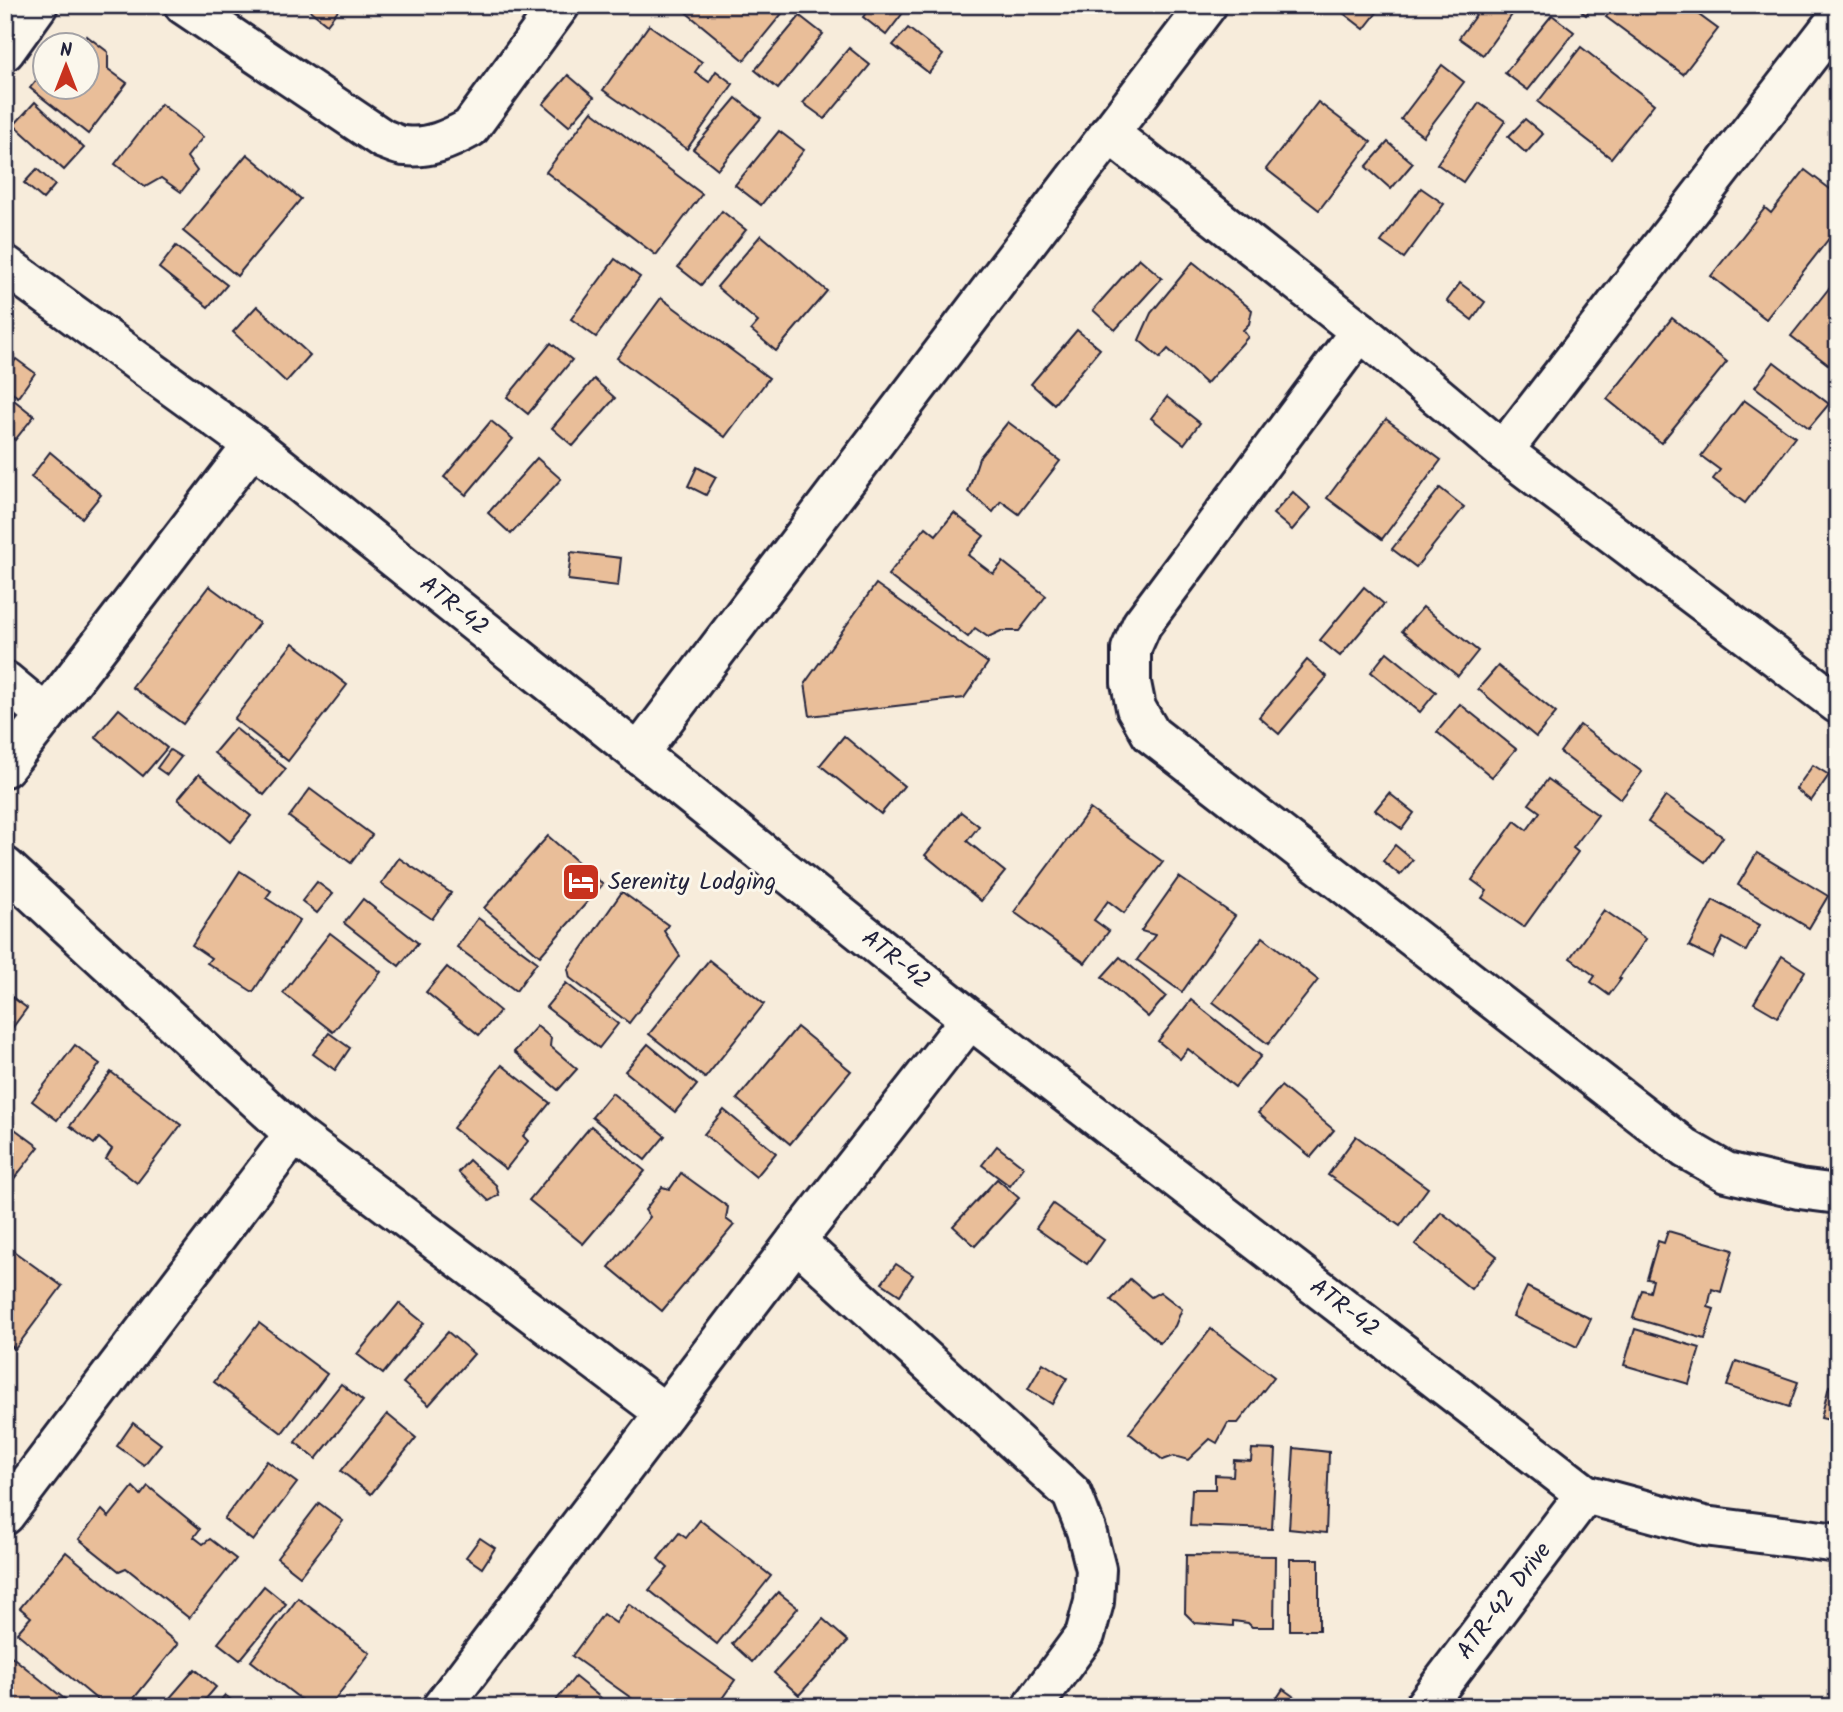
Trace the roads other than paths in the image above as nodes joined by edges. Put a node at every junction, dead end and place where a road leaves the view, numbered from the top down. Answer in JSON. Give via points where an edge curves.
{"nodes":[{"id":1,"x":38,"y":5,"type":"edge"},
{"id":2,"x":184,"y":5,"type":"edge"},
{"id":3,"x":560,"y":5,"type":"edge"},
{"id":4,"x":1207,"y":5,"type":"edge"},
{"id":5,"x":1838,"y":18,"type":"edge"},
{"id":6,"x":5,"y":51,"type":"edge"},
{"id":7,"x":1826,"y":56,"type":"edge"},
{"id":8,"x":1109,"y":133,"type":"junction"},
{"id":9,"x":5,"y":265,"type":"edge"},
{"id":10,"x":1360,"y":331,"type":"junction"},
{"id":11,"x":253,"y":445,"type":"junction"},
{"id":12,"x":1503,"y":451,"type":"junction"},
{"id":13,"x":5,"y":681,"type":"edge"},
{"id":14,"x":1838,"y":704,"type":"edge"},
{"id":15,"x":46,"y":715,"type":"junction"},
{"id":16,"x":638,"y":754,"type":"junction"},
{"id":17,"x":5,"y":767,"type":"edge"},
{"id":18,"x":5,"y":867,"type":"edge"},
{"id":19,"x":971,"y":1019,"type":"junction"},
{"id":20,"x":294,"y":1134,"type":"junction"},
{"id":21,"x":1838,"y":1194,"type":"edge"},
{"id":22,"x":796,"y":1241,"type":"junction"},
{"id":23,"x":664,"y":1413,"type":"junction"},
{"id":24,"x":1585,"y":1494,"type":"junction"},
{"id":25,"x":5,"y":1515,"type":"edge"},
{"id":26,"x":1838,"y":1543,"type":"edge"},
{"id":27,"x":442,"y":1707,"type":"edge"},
{"id":28,"x":1031,"y":1707,"type":"edge"},
{"id":29,"x":1424,"y":1707,"type":"edge"}],
"edges":[{"from":1,"to":6,"type":"street"},
{"from":2,"to":3,"type":"street","via":[[383,139],[403,146],[426,146],[470,128]]},
{"from":4,"to":8,"type":"street"},
{"from":5,"to":7,"type":"street"},
{"from":7,"to":12,"type":"street"},
{"from":8,"to":10,"type":"street"},
{"from":8,"to":16,"type":"street"},
{"from":9,"to":11,"type":"street","name":"ATR-42"},
{"from":10,"to":12,"type":"street"},
{"from":10,"to":21,"type":"street","via":[[1142,624],[1131,649],[1136,708],[1151,734],[1686,1149],[1726,1172]]},
{"from":11,"to":15,"type":"street"},
{"from":11,"to":16,"type":"street","name":"ATR-42"},
{"from":12,"to":14,"type":"street"},
{"from":13,"to":15,"type":"street"},
{"from":15,"to":17,"type":"street"},
{"from":16,"to":19,"type":"street","name":"ATR-42"},
{"from":18,"to":20,"type":"street"},
{"from":19,"to":22,"type":"street"},
{"from":19,"to":24,"type":"street","name":"ATR-42"},
{"from":20,"to":23,"type":"street"},
{"from":20,"to":25,"type":"street"},
{"from":22,"to":23,"type":"street"},
{"from":22,"to":28,"type":"street","via":[[1072,1494],[1096,1569],[1094,1602],[1085,1635]]},
{"from":23,"to":27,"type":"street"},
{"from":24,"to":26,"type":"street","name":"ATR-42","via":[[1704,1526]]},
{"from":24,"to":29,"type":"street","name":"ATR-42 Drive"}]}
